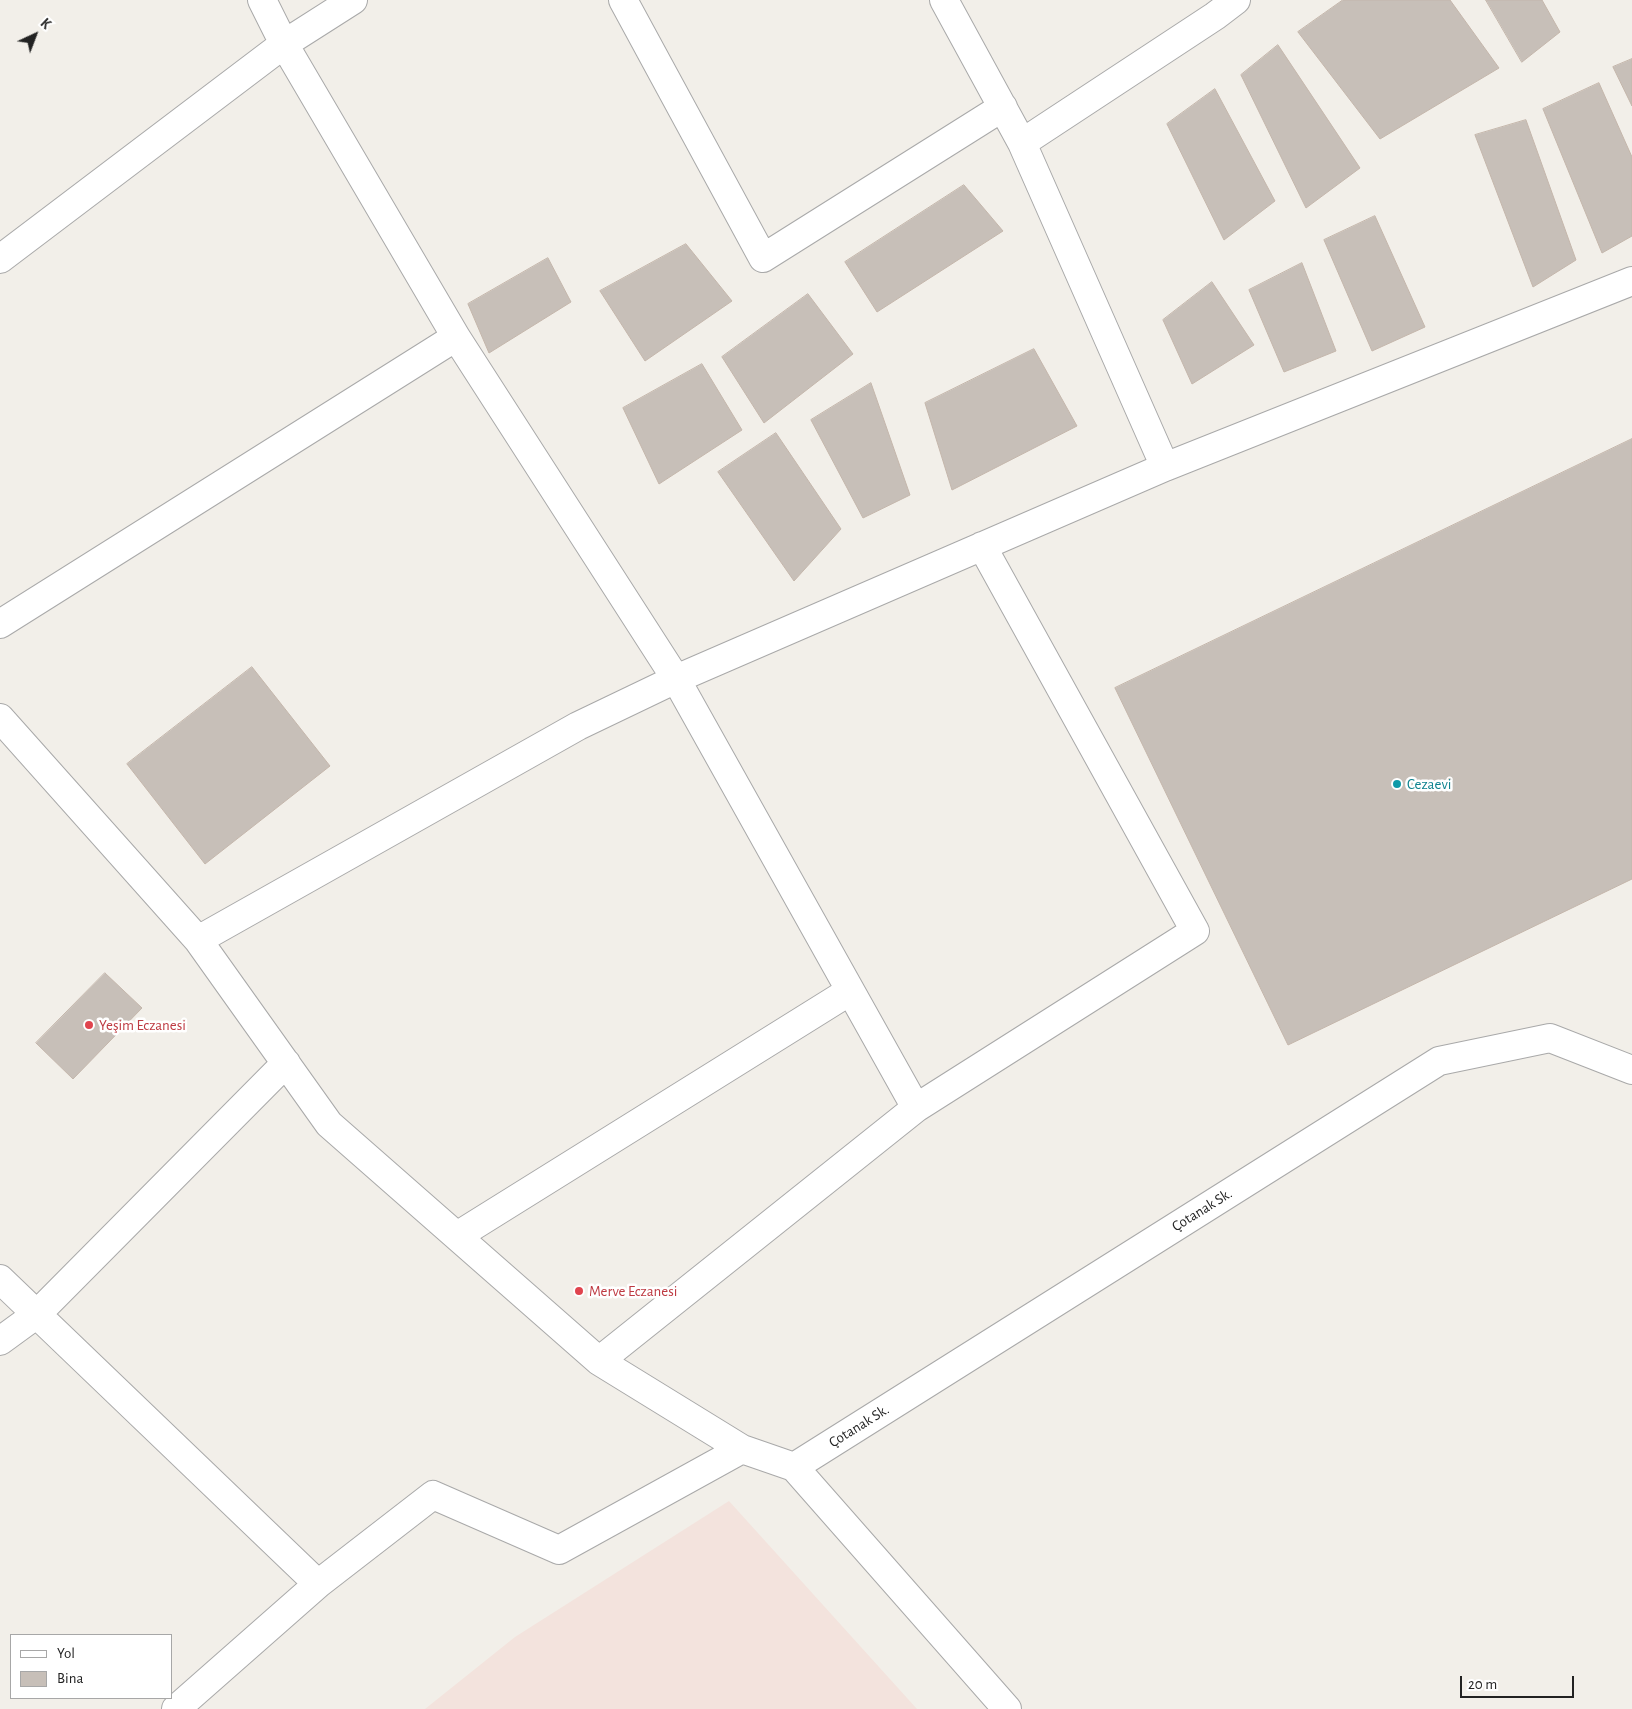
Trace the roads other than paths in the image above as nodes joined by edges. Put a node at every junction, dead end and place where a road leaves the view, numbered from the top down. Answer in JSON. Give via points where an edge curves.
{"nodes":[{"id":1,"x":262,"y":0,"type":"edge"},
{"id":2,"x":353,"y":0,"type":"edge"},
{"id":3,"x":623,"y":0,"type":"edge"},
{"id":4,"x":944,"y":0,"type":"edge"},
{"id":5,"x":1236,"y":0,"type":"edge"},
{"id":6,"x":1209,"y":8,"type":"edge"},
{"id":7,"x":284,"y":44,"type":"junction"},
{"id":8,"x":1003,"y":107,"type":"junction"},
{"id":9,"x":1022,"y":143,"type":"junction"},
{"id":10,"x":0,"y":259,"type":"edge"},
{"id":11,"x":1632,"y":281,"type":"edge"},
{"id":12,"x":456,"y":337,"type":"junction"},
{"id":13,"x":1165,"y":467,"type":"junction"},
{"id":14,"x":982,"y":546,"type":"junction"},
{"id":15,"x":0,"y":624,"type":"edge"},
{"id":16,"x":676,"y":679,"type":"junction"},
{"id":17,"x":0,"y":718,"type":"edge"},
{"id":18,"x":198,"y":940,"type":"junction"},
{"id":19,"x":850,"y":991,"type":"junction"},
{"id":20,"x":286,"y":1063,"type":"junction"},
{"id":21,"x":1632,"y":1070,"type":"edge"},
{"id":22,"x":916,"y":1108,"type":"junction"},
{"id":23,"x":457,"y":1236,"type":"junction"},
{"id":24,"x":0,"y":1279,"type":"edge"},
{"id":25,"x":37,"y":1314,"type":"junction"},
{"id":26,"x":0,"y":1341,"type":"edge"},
{"id":27,"x":599,"y":1361,"type":"junction"},
{"id":28,"x":742,"y":1449,"type":"junction"},
{"id":29,"x":794,"y":1467,"type":"junction"},
{"id":30,"x":318,"y":1584,"type":"junction"},
{"id":31,"x":176,"y":1709,"type":"edge"},
{"id":32,"x":1008,"y":1709,"type":"edge"}],
"edges":[{"from":1,"to":7,"type":"street"},
{"from":2,"to":7,"type":"street"},
{"from":3,"to":8,"type":"street","via":[[764,258]]},
{"from":4,"to":8,"type":"street"},
{"from":5,"to":6,"type":"street"},
{"from":6,"to":9,"type":"street"},
{"from":7,"to":10,"type":"street"},
{"from":7,"to":12,"type":"street"},
{"from":8,"to":9,"type":"street"},
{"from":9,"to":13,"type":"street"},
{"from":11,"to":13,"type":"street"},
{"from":12,"to":15,"type":"street"},
{"from":12,"to":16,"type":"street"},
{"from":13,"to":14,"type":"street"},
{"from":14,"to":16,"type":"street"},
{"from":14,"to":22,"type":"street","via":[[1195,931]]},
{"from":16,"to":18,"type":"street","via":[[578,726]]},
{"from":16,"to":19,"type":"street"},
{"from":17,"to":18,"type":"street"},
{"from":18,"to":20,"type":"street"},
{"from":19,"to":22,"type":"street"},
{"from":19,"to":23,"type":"street"},
{"from":20,"to":23,"type":"street","via":[[329,1124]]},
{"from":20,"to":25,"type":"street"},
{"from":21,"to":29,"type":"street","name":"Çotanak Sk.","via":[[1550,1038],[1439,1060]]},
{"from":22,"to":27,"type":"street"},
{"from":23,"to":27,"type":"street"},
{"from":24,"to":25,"type":"street"},
{"from":25,"to":26,"type":"street"},
{"from":25,"to":30,"type":"street"},
{"from":27,"to":28,"type":"street"},
{"from":28,"to":29,"type":"street"},
{"from":28,"to":30,"type":"street","via":[[559,1550],[433,1495]]},
{"from":29,"to":32,"type":"street"},
{"from":30,"to":31,"type":"street"}]}
